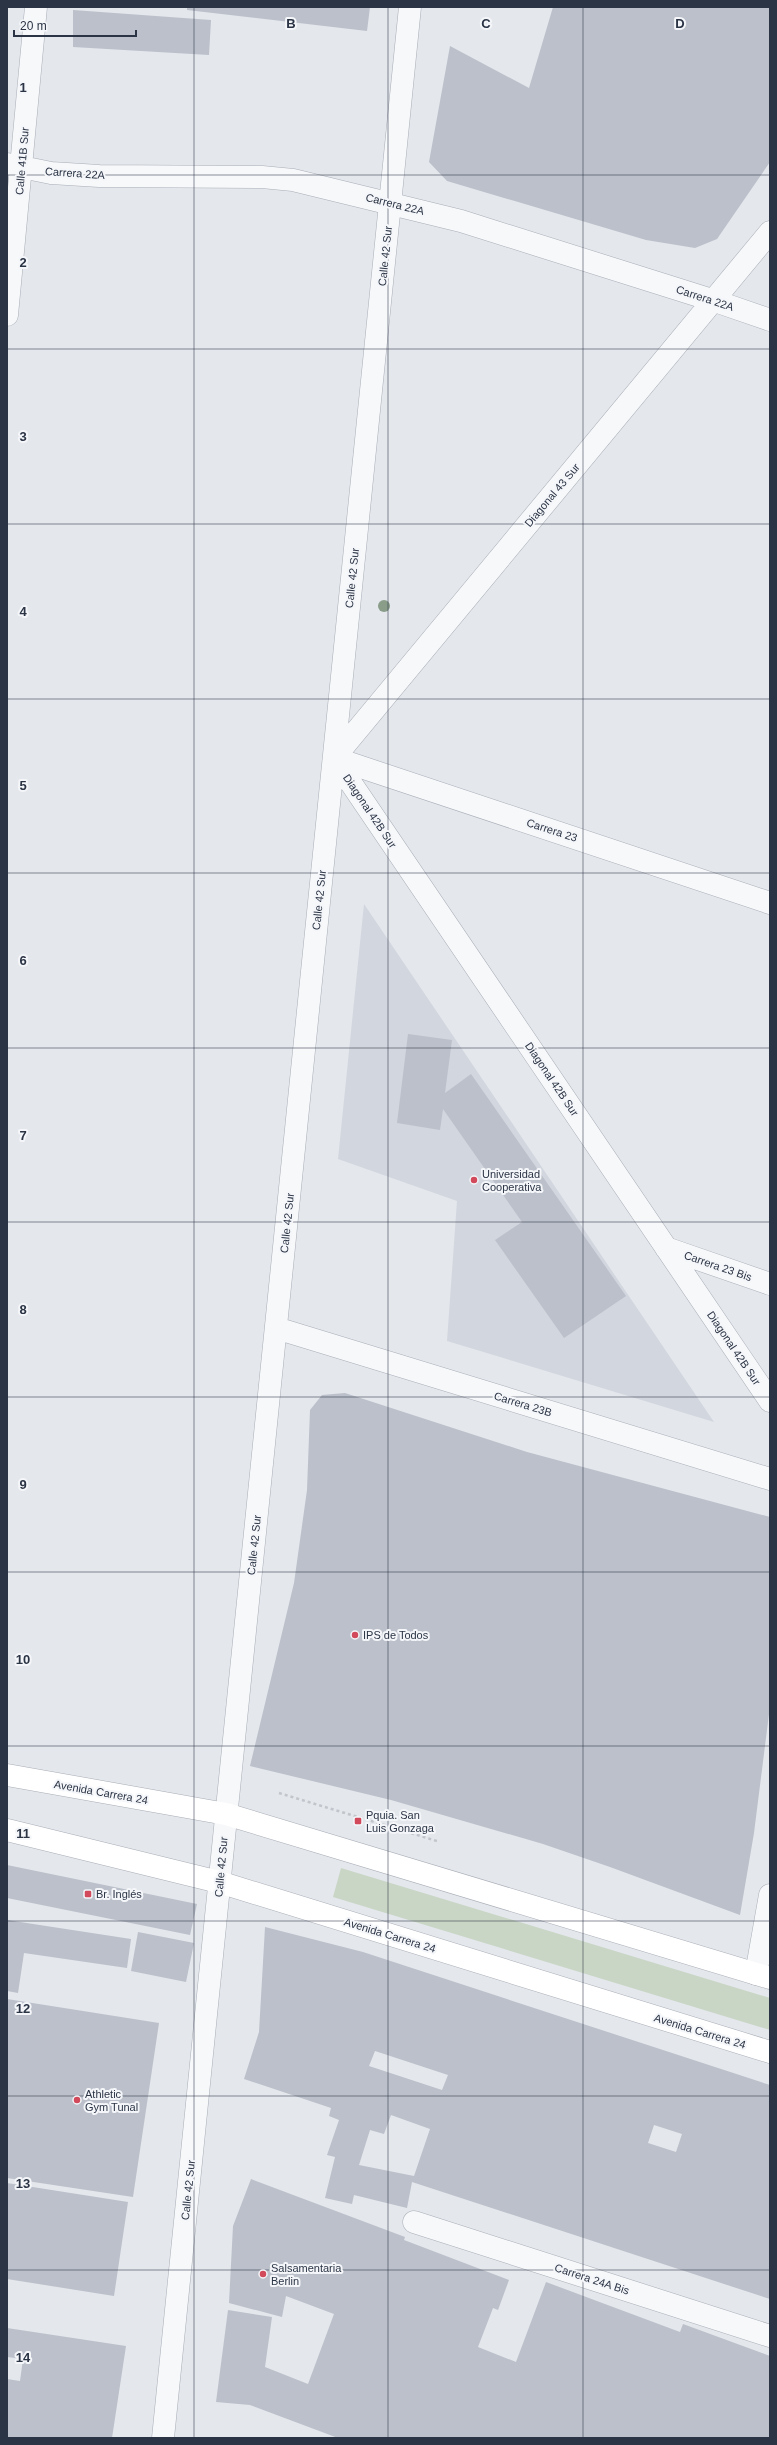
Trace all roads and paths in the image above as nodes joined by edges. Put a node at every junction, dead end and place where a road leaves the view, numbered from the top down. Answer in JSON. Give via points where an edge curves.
{"nodes":[{"id":1,"x":36,"y":7,"type":"edge"},
{"id":2,"x":410,"y":7,"type":"edge"},
{"id":3,"x":14,"y":165,"type":"edge"},
{"id":4,"x":390,"y":202,"type":"junction"},
{"id":5,"x":770,"y":232,"type":"edge"},
{"id":6,"x":714,"y":301,"type":"junction"},
{"id":7,"x":7,"y":315,"type":"edge"},
{"id":8,"x":770,"y":320,"type":"edge"},
{"id":9,"x":334,"y":758,"type":"junction"},
{"id":10,"x":770,"y":903,"type":"edge"},
{"id":11,"x":666,"y":1248,"type":"junction"},
{"id":12,"x":770,"y":1284,"type":"edge"},
{"id":13,"x":276,"y":1328,"type":"junction"},
{"id":14,"x":770,"y":1401,"type":"edge"},
{"id":15,"x":770,"y":1479,"type":"edge"},
{"id":16,"x":7,"y":1775,"type":"edge"},
{"id":17,"x":226,"y":1814,"type":"junction"},
{"id":18,"x":7,"y":1830,"type":"edge"},
{"id":19,"x":219,"y":1882,"type":"junction"},
{"id":20,"x":770,"y":1895,"type":"edge"},
{"id":21,"x":763,"y":1976,"type":"edge"},
{"id":22,"x":770,"y":2052,"type":"edge"},
{"id":23,"x":414,"y":2222,"type":"dead end"},
{"id":24,"x":770,"y":2336,"type":"edge"},
{"id":25,"x":166,"y":2437,"type":"edge"}],
"edges":[{"from":1,"to":3,"type":"street","name":"Calle 41B Sur"},
{"from":2,"to":4,"type":"street","name":"Calle 42 Sur"},
{"from":3,"to":4,"type":"street","name":"Carrera 22A","via":[[51,173],[99,176],[262,176],[293,180]]},
{"from":3,"to":7,"type":"street","name":"Calle 41B Sur"},
{"from":4,"to":6,"type":"street","name":"Carrera 22A","via":[[461,221]]},
{"from":4,"to":9,"type":"street","name":"Calle 42 Sur"},
{"from":5,"to":6,"type":"street","name":"Diagonal 43 Sur"},
{"from":6,"to":8,"type":"street","name":"Carrera 22A"},
{"from":6,"to":9,"type":"street","name":"Diagonal 43 Sur"},
{"from":9,"to":10,"type":"street","name":"Carrera 23"},
{"from":9,"to":11,"type":"street","name":"Diagonal 42B Sur"},
{"from":9,"to":13,"type":"street","name":"Calle 42 Sur"},
{"from":11,"to":12,"type":"street","name":"Carrera 23 Bis"},
{"from":11,"to":14,"type":"street","name":"Diagonal 42B Sur"},
{"from":13,"to":15,"type":"street","name":"Carrera 23B"},
{"from":13,"to":17,"type":"street","name":"Calle 42 Sur"},
{"from":16,"to":17,"type":"main road","name":"Avenida Carrera 24"},
{"from":17,"to":19,"type":"street","name":"Calle 42 Sur"},
{"from":17,"to":21,"type":"main road","name":"Avenida Carrera 24"},
{"from":18,"to":19,"type":"main road","name":"Avenida Carrera 24"},
{"from":19,"to":22,"type":"main road","name":"Avenida Carrera 24"},
{"from":19,"to":25,"type":"street","name":"Calle 42 Sur"},
{"from":20,"to":21,"type":"street"},
{"from":23,"to":24,"type":"street","name":"Carrera 24A Bis"}]}
